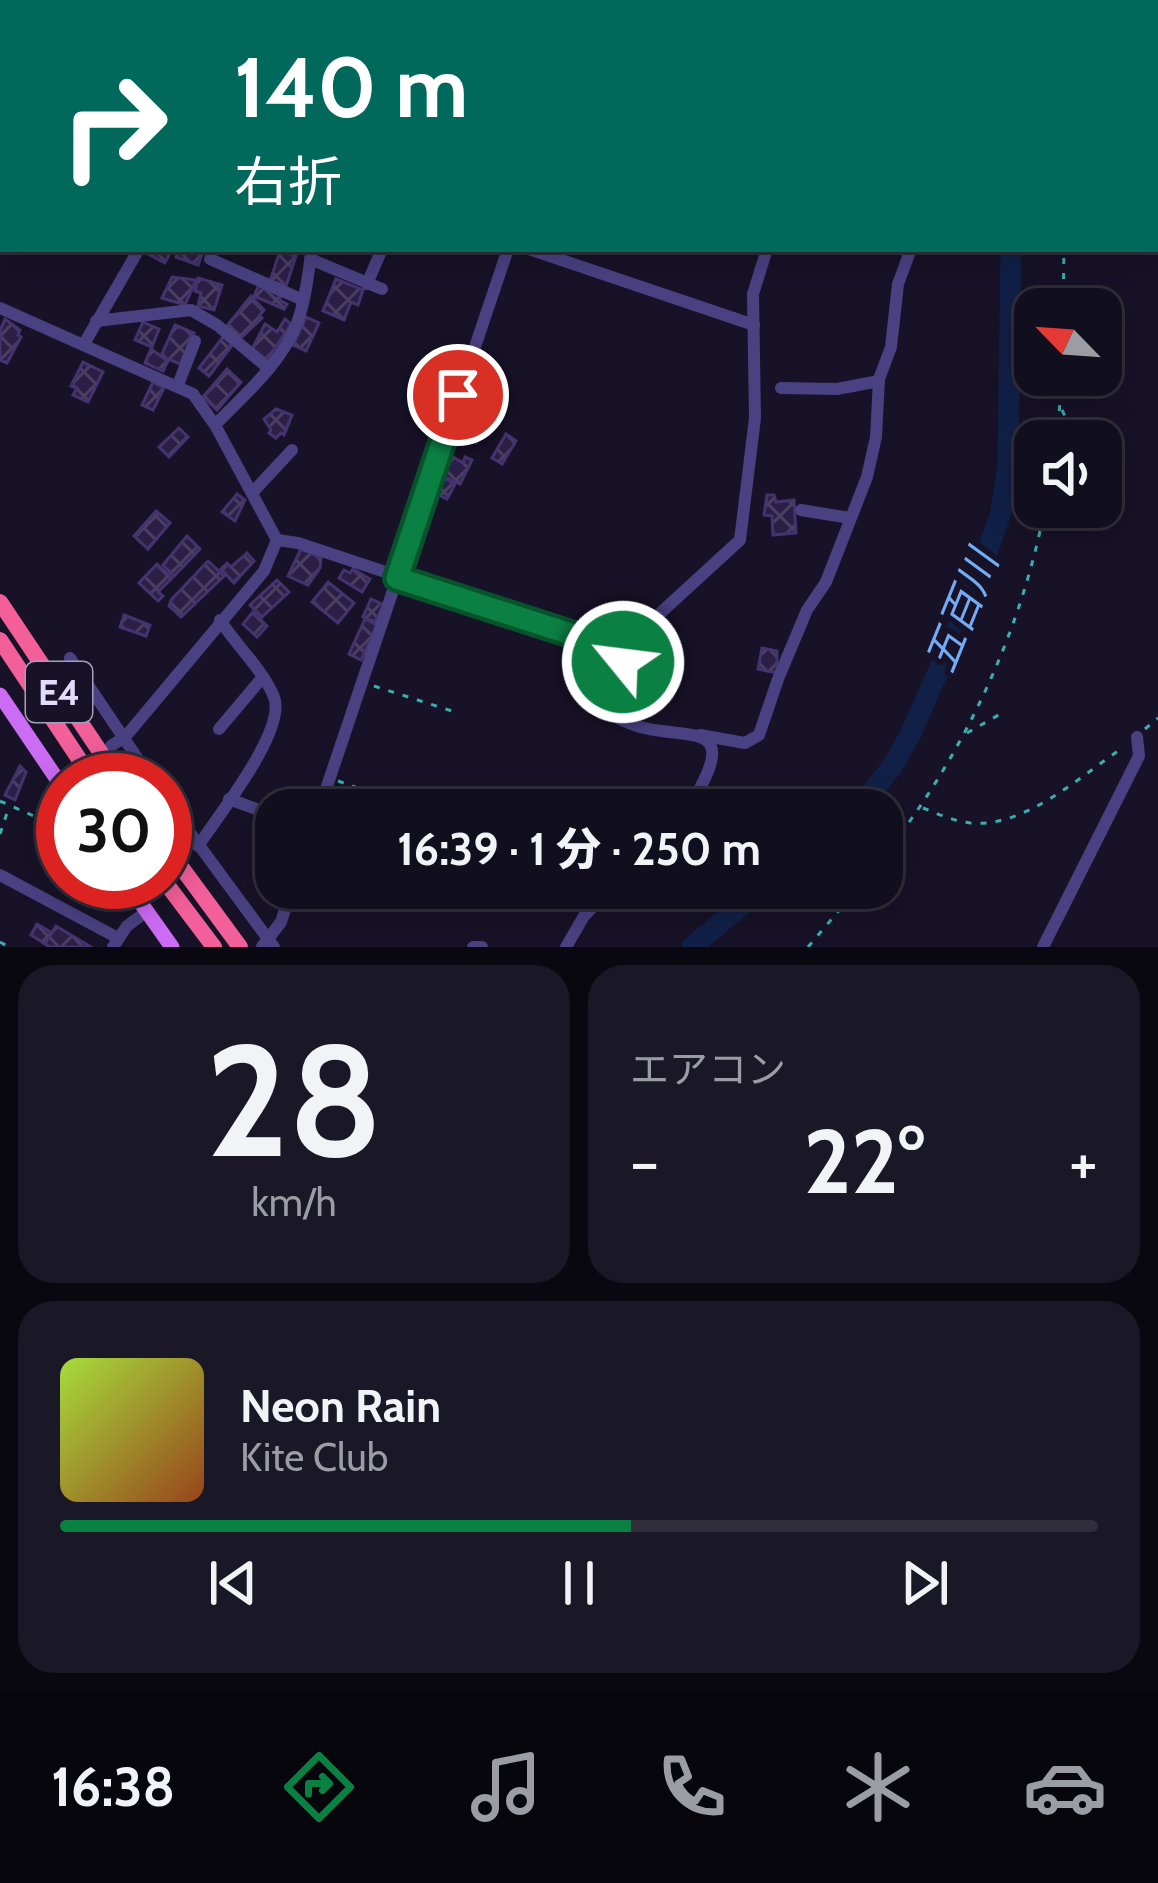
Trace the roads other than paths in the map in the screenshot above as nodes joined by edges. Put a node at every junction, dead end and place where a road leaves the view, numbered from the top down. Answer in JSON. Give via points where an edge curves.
{"nodes":[{"id":1,"x":137,"y":252,"type":"edge"},
{"id":2,"x":381,"y":252,"type":"edge"},
{"id":3,"x":507,"y":252,"type":"edge"},
{"id":4,"x":538,"y":252,"type":"edge"},
{"id":5,"x":766,"y":252,"type":"edge"},
{"id":6,"x":909,"y":252,"type":"edge"},
{"id":7,"x":311,"y":254,"type":"edge"},
{"id":8,"x":210,"y":259,"type":"dead end"},
{"id":9,"x":303,"y":300,"type":"junction"},
{"id":10,"x":0,"y":308,"type":"edge"},
{"id":11,"x":96,"y":321,"type":"junction"},
{"id":12,"x":754,"y":325,"type":"junction"},
{"id":13,"x":195,"y":340,"type":"dead end"},
{"id":14,"x":84,"y":344,"type":"junction"},
{"id":15,"x":268,"y":368,"type":"junction"},
{"id":16,"x":879,"y":381,"type":"junction"},
{"id":17,"x":178,"y":385,"type":"junction"},
{"id":18,"x":781,"y":388,"type":"dead end"},
{"id":19,"x":214,"y":425,"type":"junction"},
{"id":20,"x":292,"y":449,"type":"dead end"},
{"id":21,"x":252,"y":493,"type":"junction"},
{"id":22,"x":801,"y":510,"type":"dead end"},
{"id":23,"x":850,"y":518,"type":"junction"},
{"id":24,"x":278,"y":540,"type":"junction"},
{"id":25,"x":397,"y":578,"type":"junction"},
{"id":26,"x":0,"y":602,"type":"edge"},
{"id":27,"x":220,"y":620,"type":"junction"},
{"id":28,"x":0,"y":640,"type":"edge"},
{"id":29,"x":620,"y":650,"type":"junction"},
{"id":30,"x":70,"y":658,"type":"dead end"},
{"id":31,"x":262,"y":678,"type":"junction"},
{"id":32,"x":0,"y":694,"type":"edge"},
{"id":33,"x":219,"y":729,"type":"dead end"},
{"id":34,"x":700,"y":735,"type":"junction"},
{"id":35,"x":1137,"y":737,"type":"road end"},
{"id":36,"x":117,"y":743,"type":"junction"},
{"id":37,"x":44,"y":753,"type":"edge"},
{"id":38,"x":76,"y":753,"type":"edge"},
{"id":39,"x":101,"y":753,"type":"edge"},
{"id":40,"x":126,"y":753,"type":"edge"},
{"id":41,"x":326,"y":789,"type":"edge"},
{"id":42,"x":698,"y":789,"type":"edge"},
{"id":43,"x":229,"y":800,"type":"junction"},
{"id":44,"x":255,"y":809,"type":"edge"},
{"id":45,"x":192,"y":837,"type":"edge"},
{"id":46,"x":198,"y":845,"type":"junction"},
{"id":47,"x":0,"y":875,"type":"edge"},
{"id":48,"x":192,"y":882,"type":"edge"},
{"id":49,"x":144,"y":909,"type":"edge"},
{"id":50,"x":186,"y":909,"type":"edge"},
{"id":51,"x":285,"y":909,"type":"edge"},
{"id":52,"x":591,"y":909,"type":"edge"},
{"id":53,"x":146,"y":912,"type":"junction"},
{"id":54,"x":115,"y":942,"type":"edge"},
{"id":55,"x":268,"y":945,"type":"edge"},
{"id":56,"x":172,"y":947,"type":"edge"},
{"id":57,"x":214,"y":947,"type":"edge"},
{"id":58,"x":240,"y":947,"type":"edge"},
{"id":59,"x":472,"y":947,"type":"edge"},
{"id":60,"x":482,"y":947,"type":"edge"},
{"id":61,"x":566,"y":947,"type":"edge"},
{"id":62,"x":1043,"y":947,"type":"edge"}],
"edges":[{"from":1,"to":11,"type":"street"},
{"from":2,"to":7,"type":"street","via":[[375,286]]},
{"from":3,"to":25,"type":"street"},
{"from":4,"to":12,"type":"street"},
{"from":5,"to":12,"type":"street","via":[[754,281]]},
{"from":6,"to":16,"type":"street"},
{"from":7,"to":9,"type":"street"},
{"from":8,"to":9,"type":"street"},
{"from":9,"to":15,"type":"street"},
{"from":10,"to":14,"type":"street"},
{"from":11,"to":14,"type":"street"},
{"from":11,"to":15,"type":"street","via":[[191,310]]},
{"from":12,"to":29,"type":"street","via":[[755,418],[740,540]]},
{"from":13,"to":17,"type":"street"},
{"from":14,"to":17,"type":"street"},
{"from":15,"to":19,"type":"street"},
{"from":16,"to":18,"type":"street"},
{"from":16,"to":23,"type":"street","via":[[873,456]]},
{"from":17,"to":19,"type":"street"},
{"from":19,"to":21,"type":"street"},
{"from":20,"to":21,"type":"street"},
{"from":21,"to":24,"type":"street"},
{"from":22,"to":23,"type":"street"},
{"from":23,"to":34,"type":"street","via":[[759,736],[746,743]]},
{"from":24,"to":25,"type":"street"},
{"from":24,"to":27,"type":"street","via":[[270,563]]},
{"from":25,"to":29,"type":"street"},
{"from":25,"to":41,"type":"street"},
{"from":26,"to":39,"type":"highway","number":"E4"},
{"from":27,"to":31,"type":"street"},
{"from":27,"to":36,"type":"street"},
{"from":28,"to":38,"type":"highway","number":"E4"},
{"from":29,"to":34,"type":"street","via":[[620,719]]},
{"from":30,"to":36,"type":"street"},
{"from":31,"to":33,"type":"street"},
{"from":31,"to":43,"type":"street","via":[[276,717]]},
{"from":32,"to":37,"type":"main road"},
{"from":34,"to":42,"type":"street","via":[[712,763]]},
{"from":35,"to":62,"type":"street","via":[[1139,756]]},
{"from":36,"to":40,"type":"street"},
{"from":43,"to":44,"type":"street"},
{"from":43,"to":46,"type":"street"},
{"from":45,"to":46,"type":"street"},
{"from":46,"to":55,"type":"street"},
{"from":47,"to":54,"type":"street"},
{"from":48,"to":58,"type":"highway"},
{"from":49,"to":53,"type":"main road"},
{"from":50,"to":57,"type":"highway"},
{"from":51,"to":55,"type":"street"},
{"from":52,"to":61,"type":"street"},
{"from":53,"to":54,"type":"street"},
{"from":53,"to":56,"type":"main road"},
{"from":59,"to":60,"type":"street"}]}
